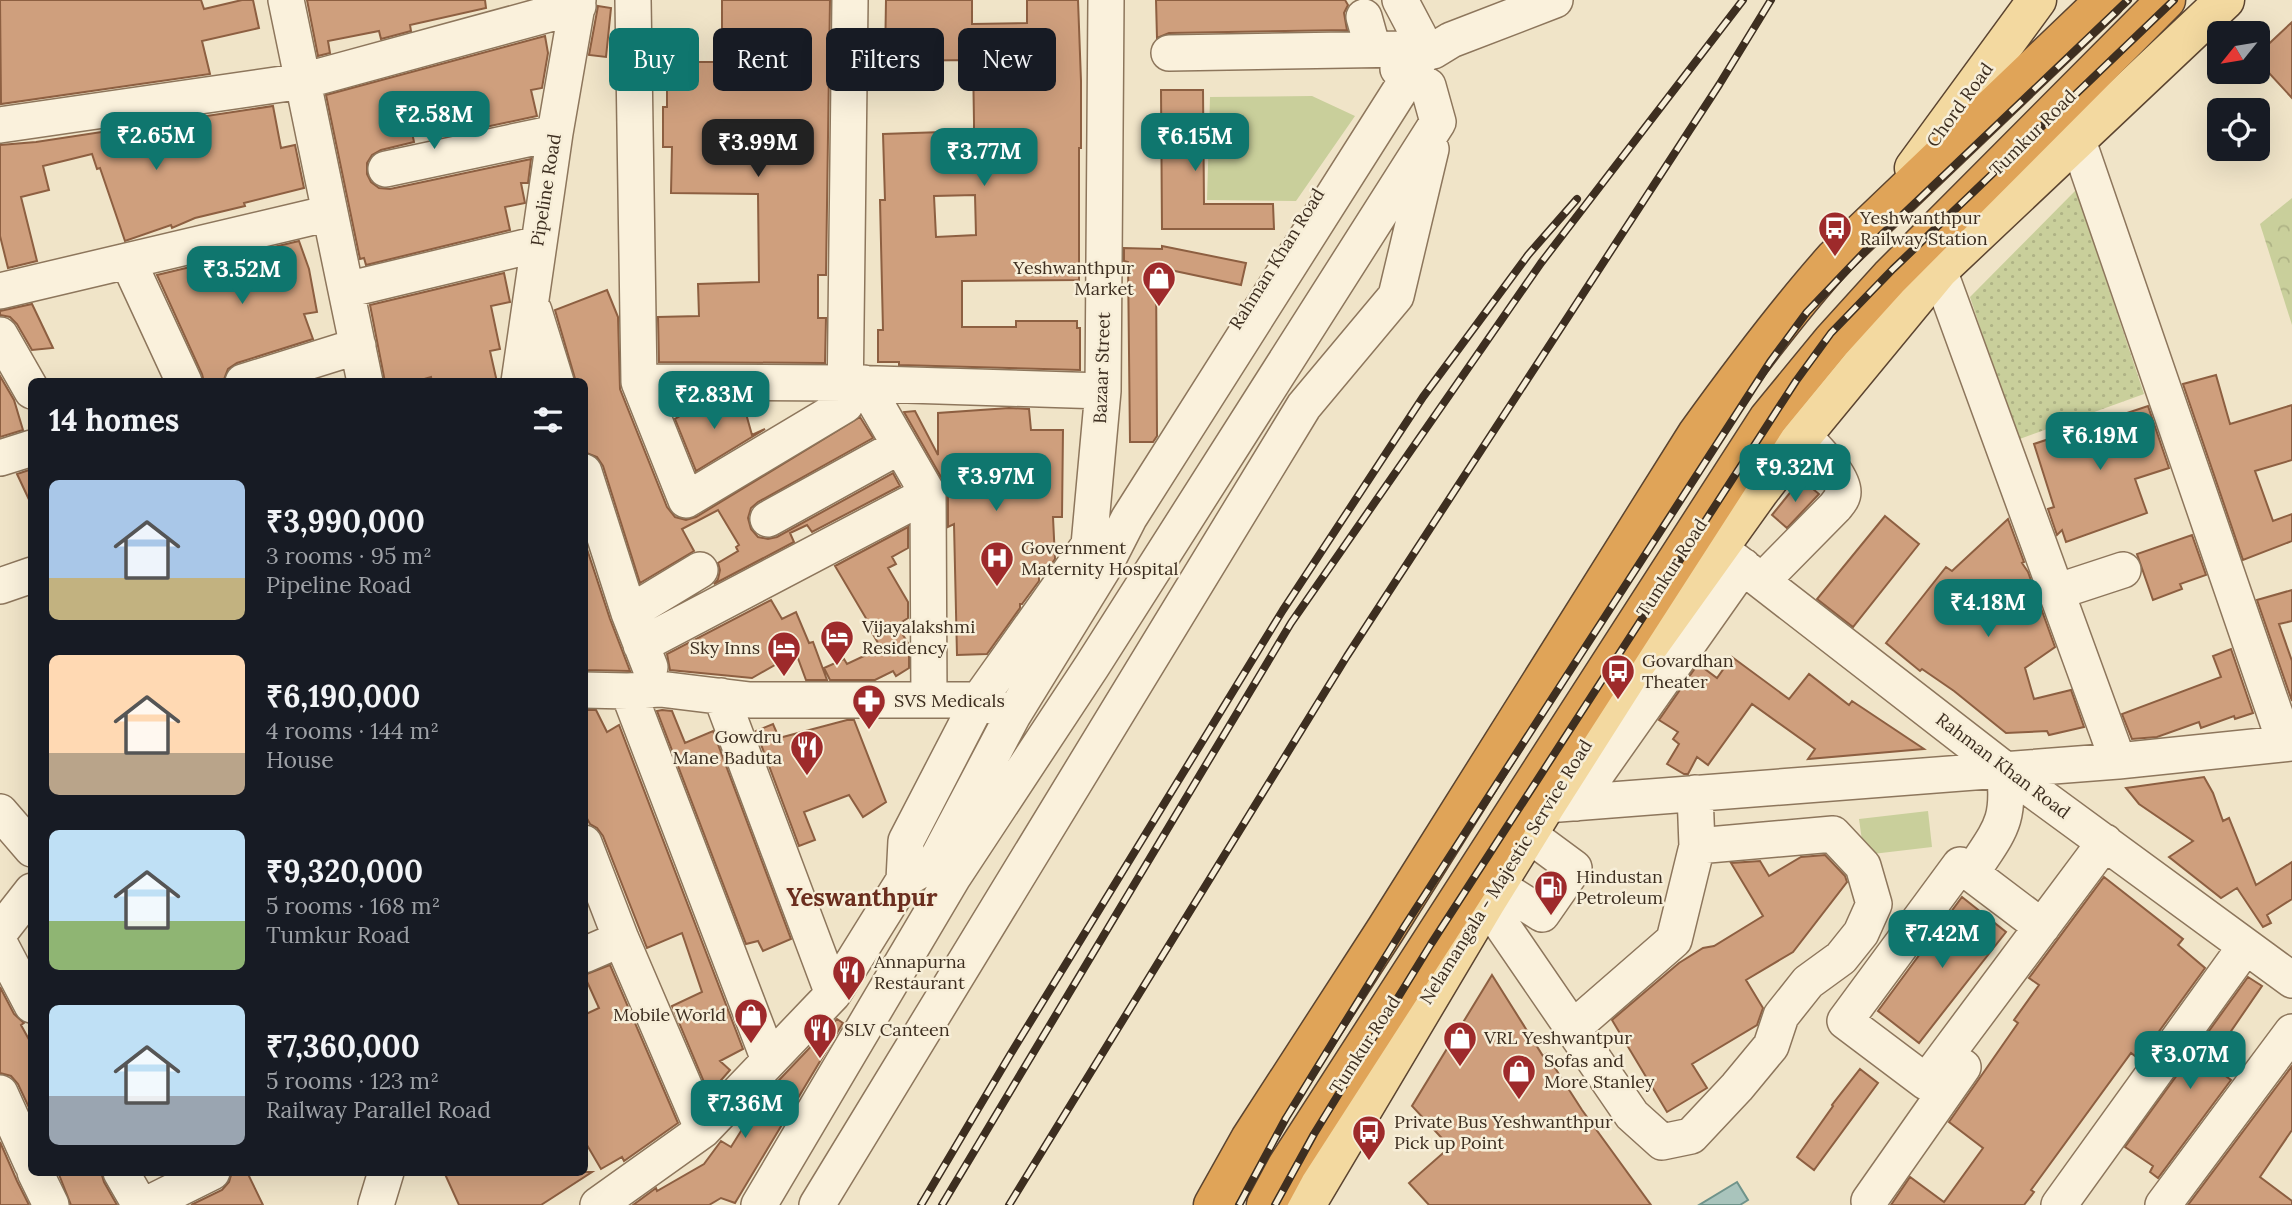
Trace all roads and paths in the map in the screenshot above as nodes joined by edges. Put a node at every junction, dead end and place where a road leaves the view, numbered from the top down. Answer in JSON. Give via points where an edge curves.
{"nodes":[{"id":1,"x":286,"y":0,"type":"edge"},
{"id":2,"x":633,"y":0,"type":"edge"},
{"id":3,"x":850,"y":0,"type":"edge"},
{"id":4,"x":1087,"y":0,"type":"edge"},
{"id":5,"x":1106,"y":0,"type":"edge"},
{"id":6,"x":1119,"y":0,"type":"edge"},
{"id":7,"x":1400,"y":0,"type":"edge"},
{"id":8,"x":1415,"y":0,"type":"edge"},
{"id":9,"x":2036,"y":0,"type":"edge"},
{"id":10,"x":2105,"y":0,"type":"edge"},
{"id":11,"x":2166,"y":0,"type":"edge"},
{"id":12,"x":2225,"y":0,"type":"edge"},
{"id":13,"x":1549,"y":1,"type":"edge"},
{"id":14,"x":578,"y":3,"type":"edge"},
{"id":15,"x":1406,"y":51,"type":"edge"},
{"id":16,"x":1169,"y":53,"type":"dead end"},
{"id":17,"x":303,"y":81,"type":"junction"},
{"id":18,"x":1438,"y":122,"type":"junction"},
{"id":19,"x":0,"y":125,"type":"edge"},
{"id":20,"x":555,"y":133,"type":"junction"},
{"id":21,"x":2077,"y":138,"type":"junction"},
{"id":22,"x":386,"y":169,"type":"dead end"},
{"id":23,"x":1885,"y":210,"type":"junction"},
{"id":24,"x":330,"y":213,"type":"junction"},
{"id":25,"x":1962,"y":227,"type":"junction"},
{"id":26,"x":538,"y":244,"type":"junction"},
{"id":27,"x":128,"y":261,"type":"junction"},
{"id":28,"x":1939,"y":271,"type":"junction"},
{"id":29,"x":346,"y":290,"type":"junction"},
{"id":30,"x":0,"y":291,"type":"edge"},
{"id":31,"x":532,"y":304,"type":"junction"},
{"id":32,"x":2,"y":344,"type":"edge"},
{"id":33,"x":358,"y":346,"type":"junction"},
{"id":34,"x":182,"y":378,"type":"edge"},
{"id":35,"x":256,"y":378,"type":"edge"},
{"id":36,"x":364,"y":378,"type":"edge"},
{"id":37,"x":520,"y":378,"type":"edge"},
{"id":38,"x":555,"y":378,"type":"edge"},
{"id":39,"x":639,"y":383,"type":"junction"},
{"id":40,"x":854,"y":383,"type":"junction"},
{"id":41,"x":28,"y":385,"type":"edge"},
{"id":42,"x":1095,"y":391,"type":"junction"},
{"id":43,"x":1803,"y":435,"type":"junction"},
{"id":44,"x":900,"y":446,"type":"junction"},
{"id":45,"x":28,"y":449,"type":"edge"},
{"id":46,"x":0,"y":458,"type":"edge"},
{"id":47,"x":588,"y":483,"type":"edge"},
{"id":48,"x":928,"y":494,"type":"junction"},
{"id":49,"x":1113,"y":510,"type":"junction"},
{"id":50,"x":768,"y":519,"type":"dead end"},
{"id":51,"x":1730,"y":556,"type":"junction"},
{"id":52,"x":700,"y":570,"type":"dead end"},
{"id":53,"x":2123,"y":570,"type":"dead end"},
{"id":54,"x":28,"y":576,"type":"edge"},
{"id":55,"x":0,"y":586,"type":"edge"},
{"id":56,"x":2056,"y":592,"type":"junction"},
{"id":57,"x":635,"y":629,"type":"junction"},
{"id":58,"x":588,"y":690,"type":"edge"},
{"id":59,"x":644,"y":690,"type":"junction"},
{"id":60,"x":721,"y":696,"type":"junction"},
{"id":61,"x":929,"y":700,"type":"junction"},
{"id":62,"x":979,"y":700,"type":"junction"},
{"id":63,"x":1013,"y":715,"type":"junction"},
{"id":64,"x":2288,"y":743,"type":"edge"},
{"id":65,"x":2118,"y":761,"type":"junction"},
{"id":66,"x":2004,"y":769,"type":"junction"},
{"id":67,"x":1695,"y":793,"type":"junction"},
{"id":68,"x":0,"y":812,"type":"edge"},
{"id":69,"x":1550,"y":814,"type":"junction"},
{"id":70,"x":906,"y":841,"type":"junction"},
{"id":71,"x":28,"y":844,"type":"edge"},
{"id":72,"x":1697,"y":846,"type":"junction"},
{"id":73,"x":2110,"y":846,"type":"junction"},
{"id":74,"x":588,"y":853,"type":"edge"},
{"id":75,"x":945,"y":869,"type":"junction"},
{"id":76,"x":1971,"y":874,"type":"junction"},
{"id":77,"x":904,"y":880,"type":"junction"},
{"id":78,"x":1491,"y":894,"type":"junction"},
{"id":79,"x":28,"y":896,"type":"edge"},
{"id":80,"x":2042,"y":927,"type":"junction"},
{"id":81,"x":0,"y":932,"type":"edge"},
{"id":82,"x":621,"y":939,"type":"junction"},
{"id":83,"x":0,"y":944,"type":"edge"},
{"id":84,"x":2245,"y":947,"type":"junction"},
{"id":85,"x":588,"y":953,"type":"edge"},
{"id":86,"x":2292,"y":980,"type":"edge"},
{"id":87,"x":832,"y":994,"type":"junction"},
{"id":88,"x":28,"y":997,"type":"edge"},
{"id":89,"x":1574,"y":1027,"type":"junction"},
{"id":90,"x":2292,"y":1032,"type":"edge"},
{"id":91,"x":769,"y":1060,"type":"junction"},
{"id":92,"x":0,"y":1093,"type":"edge"},
{"id":93,"x":703,"y":1130,"type":"junction"},
{"id":94,"x":28,"y":1155,"type":"edge"},
{"id":95,"x":37,"y":1176,"type":"edge"},
{"id":96,"x":123,"y":1176,"type":"edge"},
{"id":97,"x":204,"y":1176,"type":"edge"},
{"id":98,"x":385,"y":1176,"type":"edge"},
{"id":99,"x":1869,"y":1201,"type":"dead end"},
{"id":100,"x":51,"y":1205,"type":"edge"},
{"id":101,"x":140,"y":1205,"type":"edge"},
{"id":102,"x":146,"y":1205,"type":"edge"},
{"id":103,"x":376,"y":1205,"type":"edge"},
{"id":104,"x":598,"y":1205,"type":"edge"},
{"id":105,"x":759,"y":1205,"type":"edge"},
{"id":106,"x":817,"y":1205,"type":"edge"},
{"id":107,"x":1213,"y":1205,"type":"edge"},
{"id":108,"x":1266,"y":1205,"type":"edge"},
{"id":109,"x":1307,"y":1205,"type":"edge"},
{"id":110,"x":2059,"y":1205,"type":"edge"},
{"id":111,"x":2163,"y":1205,"type":"edge"}],
"edges":[{"from":1,"to":17,"type":"street"},
{"from":2,"to":39,"type":"street"},
{"from":3,"to":40,"type":"street"},
{"from":4,"to":42,"type":"street"},
{"from":5,"to":42,"type":"street","name":"Bazaar Street"},
{"from":6,"to":49,"type":"street","via":[[1121,310]]},
{"from":7,"to":15,"type":"street","via":[[1419,36]]},
{"from":8,"to":15,"type":"street","via":[[1425,17]]},
{"from":9,"to":23,"type":"main road","name":"Chord Road"},
{"from":10,"to":23,"type":"highway"},
{"from":11,"to":25,"type":"highway","name":"Tumkur Road"},
{"from":12,"to":21,"type":"main road","name":"Nelamangala - Majestic Service Road"},
{"from":13,"to":15,"type":"street","via":[[1451,40]]},
{"from":14,"to":17,"type":"street"},
{"from":14,"to":20,"type":"street","name":"Pipeline Road"},
{"from":15,"to":16,"type":"street"},
{"from":15,"to":18,"type":"street"},
{"from":15,"to":49,"type":"street","name":"Rahman Khan Road"},
{"from":17,"to":19,"type":"street"},
{"from":17,"to":24,"type":"street"},
{"from":18,"to":75,"type":"street","via":[[1092,666]]},
{"from":18,"to":106,"type":"street","via":[[1396,296],[1304,406]]},
{"from":20,"to":22,"type":"street"},
{"from":20,"to":26,"type":"street","name":"Pipeline Road"},
{"from":21,"to":25,"type":"main road","name":"Nelamangala - Majestic Service Road"},
{"from":21,"to":64,"type":"street"},
{"from":23,"to":107,"type":"highway","via":[[1794,304],[1698,434],[1250,1139]]},
{"from":24,"to":27,"type":"street"},
{"from":24,"to":29,"type":"street"},
{"from":25,"to":28,"type":"main road","name":"Nelamangala - Majestic Service Road"},
{"from":25,"to":51,"type":"highway","name":"Tumkur Road","via":[[1882,286],[1768,419]]},
{"from":26,"to":29,"type":"street"},
{"from":26,"to":31,"type":"street","name":"Pipeline Road"},
{"from":27,"to":30,"type":"street"},
{"from":27,"to":34,"type":"street"},
{"from":28,"to":43,"type":"main road","name":"Nelamangala - Majestic Service Road"},
{"from":28,"to":56,"type":"street"},
{"from":29,"to":33,"type":"street"},
{"from":31,"to":37,"type":"street","name":"Pipeline Road"},
{"from":31,"to":38,"type":"street"},
{"from":32,"to":41,"type":"street"},
{"from":33,"to":35,"type":"street"},
{"from":33,"to":36,"type":"street"},
{"from":39,"to":40,"type":"street"},
{"from":39,"to":40,"type":"street","via":[[686,500],[845,405]]},
{"from":40,"to":42,"type":"street"},
{"from":40,"to":44,"type":"street"},
{"from":42,"to":49,"type":"street","name":"Bazaar Street"},
{"from":43,"to":51,"type":"main road","name":"Nelamangala - Majestic Service Road"},
{"from":43,"to":51,"type":"street","via":[[1839,479],[1842,498],[1835,508]]},
{"from":44,"to":48,"type":"street"},
{"from":44,"to":50,"type":"street"},
{"from":45,"to":46,"type":"street"},
{"from":47,"to":57,"type":"street"},
{"from":48,"to":57,"type":"street"},
{"from":48,"to":61,"type":"street"},
{"from":49,"to":62,"type":"street","name":"Bazaar Street"},
{"from":49,"to":63,"type":"street","name":"Rahman Khan Road","via":[[1104,567]]},
{"from":51,"to":66,"type":"street","name":"Rahman Khan Road"},
{"from":51,"to":69,"type":"main road","name":"Nelamangala - Majestic Service Road"},
{"from":51,"to":108,"type":"highway","name":"Tumkur Road","via":[[1287,1166]]},
{"from":52,"to":57,"type":"street"},
{"from":53,"to":56,"type":"street"},
{"from":54,"to":55,"type":"street"},
{"from":56,"to":65,"type":"street"},
{"from":57,"to":59,"type":"street"},
{"from":58,"to":59,"type":"street"},
{"from":59,"to":60,"type":"street"},
{"from":59,"to":91,"type":"street"},
{"from":60,"to":61,"type":"street"},
{"from":60,"to":87,"type":"street"},
{"from":61,"to":62,"type":"street"},
{"from":62,"to":63,"type":"street"},
{"from":62,"to":70,"type":"street","name":"Bazaar Street"},
{"from":63,"to":75,"type":"street","name":"Rahman Khan Road"},
{"from":64,"to":65,"type":"street"},
{"from":65,"to":66,"type":"street"},
{"from":66,"to":67,"type":"street"},
{"from":66,"to":73,"type":"street","name":"Rahman Khan Road"},
{"from":66,"to":76,"type":"street","via":[[2006,816]]},
{"from":67,"to":69,"type":"street"},
{"from":67,"to":72,"type":"street"},
{"from":68,"to":71,"type":"street"},
{"from":69,"to":78,"type":"main road","name":"Nelamangala - Majestic Service Road"},
{"from":69,"to":78,"type":"street","via":[[1574,868],[1542,914]]},
{"from":70,"to":75,"type":"street"},
{"from":70,"to":77,"type":"street"},
{"from":72,"to":89,"type":"street","via":[[1674,940]]},
{"from":72,"to":89,"type":"street","via":[[1833,834],[1863,866],[1874,904],[1848,950],[1808,982],[1781,1016],[1771,1046],[1691,1136],[1662,1142],[1632,1115]]},
{"from":73,"to":80,"type":"street"},
{"from":73,"to":84,"type":"street","name":"Rahman Khan Road"},
{"from":73,"to":99,"type":"street"},
{"from":74,"to":82,"type":"street"},
{"from":75,"to":77,"type":"street"},
{"from":75,"to":105,"type":"street"},
{"from":76,"to":80,"type":"street"},
{"from":76,"to":80,"type":"street","via":[[1960,866],[1845,1021],[1926,1082]]},
{"from":77,"to":87,"type":"street"},
{"from":78,"to":89,"type":"street"},
{"from":78,"to":109,"type":"main road","name":"Nelamangala - Majestic Service Road"},
{"from":79,"to":81,"type":"street"},
{"from":82,"to":85,"type":"street"},
{"from":82,"to":93,"type":"street"},
{"from":83,"to":88,"type":"street"},
{"from":84,"to":86,"type":"street","name":"Rahman Khan Road"},
{"from":84,"to":110,"type":"street"},
{"from":87,"to":91,"type":"street"},
{"from":90,"to":111,"type":"street"},
{"from":91,"to":93,"type":"street"},
{"from":92,"to":94,"type":"street"},
{"from":93,"to":104,"type":"street"},
{"from":95,"to":100,"type":"street"},
{"from":96,"to":101,"type":"street"},
{"from":97,"to":102,"type":"street"},
{"from":98,"to":103,"type":"street"}]}
